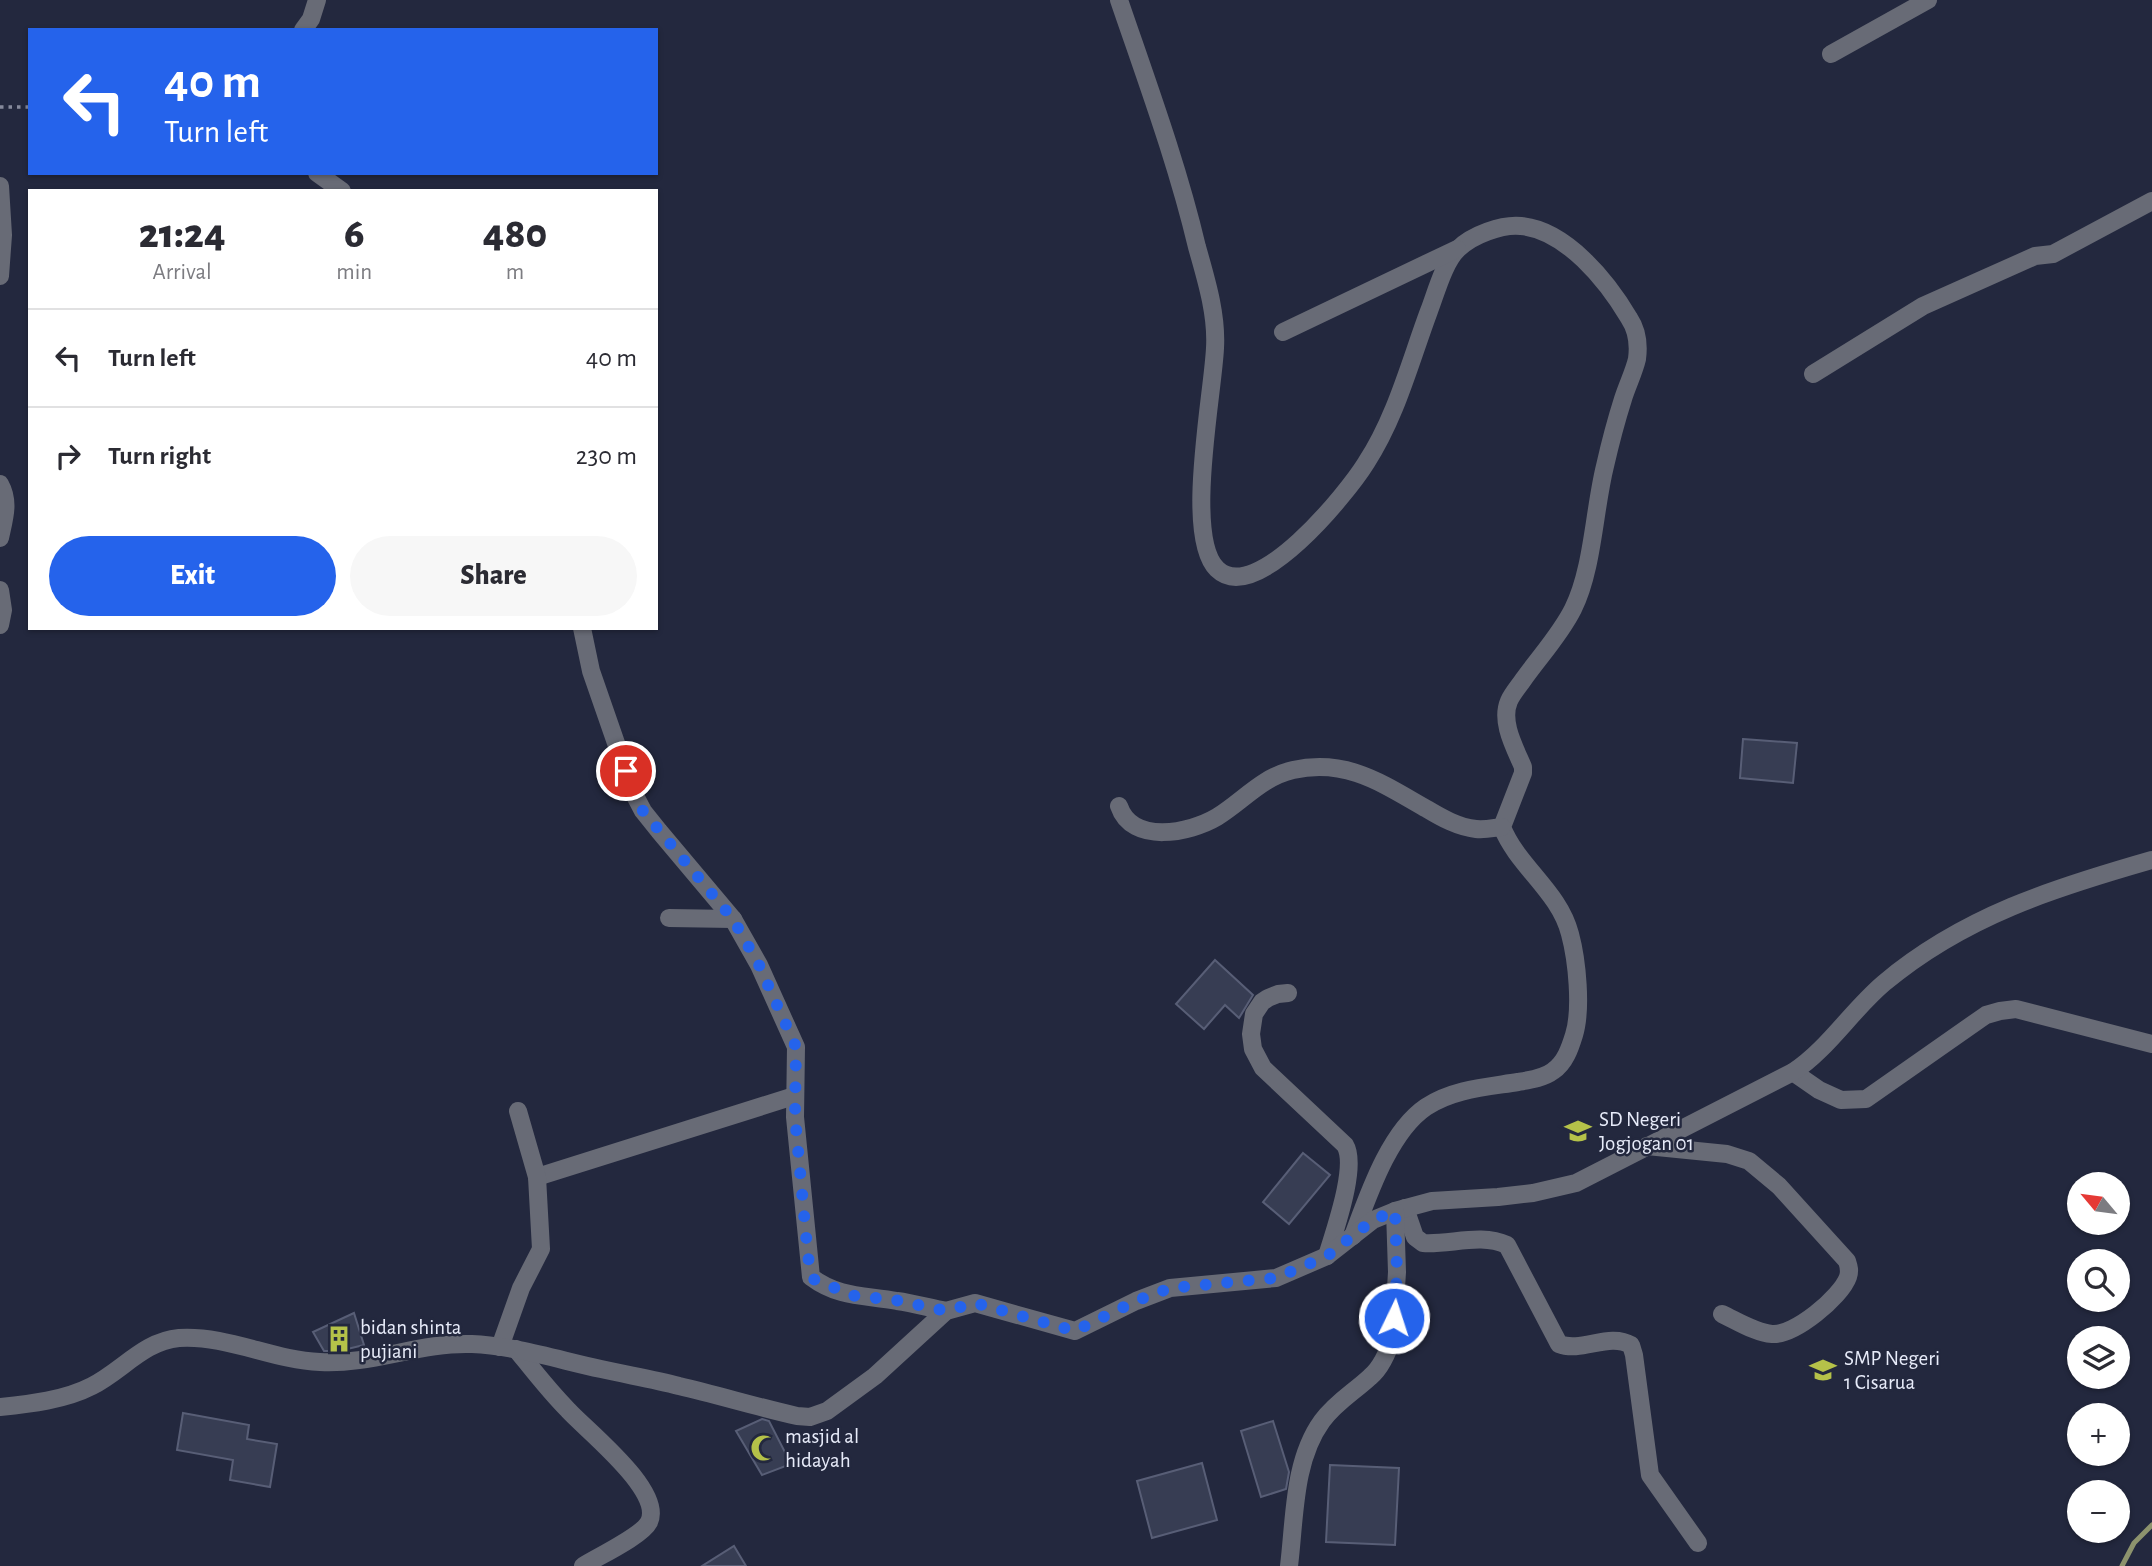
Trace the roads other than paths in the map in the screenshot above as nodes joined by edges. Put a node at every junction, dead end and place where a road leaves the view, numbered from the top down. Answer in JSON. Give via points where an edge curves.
{"nodes":[{"id":1,"x":317,"y":0,"type":"edge"},
{"id":2,"x":1119,"y":0,"type":"edge"},
{"id":3,"x":1928,"y":0,"type":"edge"},
{"id":4,"x":304,"y":28,"type":"edge"},
{"id":5,"x":1831,"y":54,"type":"dead end"},
{"id":6,"x":320,"y":175,"type":"edge"},
{"id":7,"x":0,"y":186,"type":"edge"},
{"id":8,"x":339,"y":189,"type":"edge"},
{"id":9,"x":2152,"y":201,"type":"edge"},
{"id":10,"x":1457,"y":249,"type":"junction"},
{"id":11,"x":0,"y":276,"type":"edge"},
{"id":12,"x":1283,"y":332,"type":"dead end"},
{"id":13,"x":1813,"y":374,"type":"dead end"},
{"id":14,"x":0,"y":484,"type":"edge"},
{"id":15,"x":0,"y":538,"type":"edge"},
{"id":16,"x":0,"y":590,"type":"edge"},
{"id":17,"x":0,"y":625,"type":"edge"},
{"id":18,"x":582,"y":630,"type":"edge"},
{"id":19,"x":1119,"y":806,"type":"dead end"},
{"id":20,"x":1502,"y":827,"type":"junction"},
{"id":21,"x":2152,"y":859,"type":"edge"},
{"id":22,"x":668,"y":918,"type":"dead end"},
{"id":23,"x":733,"y":919,"type":"junction"},
{"id":24,"x":1288,"y":993,"type":"dead end"},
{"id":25,"x":2152,"y":1044,"type":"edge"},
{"id":26,"x":1793,"y":1072,"type":"junction"},
{"id":27,"x":794,"y":1096,"type":"junction"},
{"id":28,"x":518,"y":1111,"type":"dead end"},
{"id":29,"x":1647,"y":1146,"type":"junction"},
{"id":30,"x":537,"y":1177,"type":"junction"},
{"id":31,"x":1400,"y":1209,"type":"junction"},
{"id":32,"x":1353,"y":1236,"type":"junction"},
{"id":33,"x":1327,"y":1256,"type":"junction"},
{"id":34,"x":946,"y":1311,"type":"junction"},
{"id":35,"x":1722,"y":1314,"type":"dead end"},
{"id":36,"x":508,"y":1348,"type":"junction"},
{"id":37,"x":0,"y":1407,"type":"edge"},
{"id":38,"x":1698,"y":1543,"type":"dead end"},
{"id":39,"x":583,"y":1566,"type":"edge"},
{"id":40,"x":1289,"y":1566,"type":"edge"}],
"edges":[{"from":1,"to":4,"type":"street"},
{"from":2,"to":10,"type":"street","via":[[1173,156],[1209,293],[1216,343],[1201,504],[1205,545],[1221,572],[1234,576],[1250,573],[1290,550],[1357,475],[1389,421],[1444,272]]},
{"from":3,"to":5,"type":"street"},
{"from":6,"to":8,"type":"street"},
{"from":7,"to":11,"type":"street"},
{"from":9,"to":13,"type":"street","via":[[2053,254],[2035,256],[1923,306]]},
{"from":10,"to":12,"type":"street"},
{"from":10,"to":20,"type":"street","via":[[1508,225],[1536,228],[1558,240],[1599,275],[1637,330],[1637,358],[1604,470],[1576,601],[1508,701],[1507,727],[1522,773]]},
{"from":14,"to":15,"type":"street","via":[[6,505]]},
{"from":16,"to":17,"type":"street"},
{"from":18,"to":23,"type":"street","via":[[591,671],[633,792],[643,811]]},
{"from":19,"to":20,"type":"street","via":[[1127,820],[1144,830],[1178,830],[1217,816],[1282,773],[1339,767],[1362,773],[1453,823],[1477,829]]},
{"from":20,"to":32,"type":"street","via":[[1562,912],[1570,934],[1579,1007],[1569,1051],[1557,1069],[1543,1077],[1453,1094],[1416,1114],[1382,1165]]},
{"from":21,"to":26,"type":"street","via":[[2070,883],[1977,921],[1885,983]]},
{"from":22,"to":23,"type":"street"},
{"from":23,"to":27,"type":"street","via":[[796,1047]]},
{"from":24,"to":33,"type":"street","via":[[1273,995],[1259,1007],[1252,1019],[1253,1049],[1263,1068],[1350,1154],[1342,1206]]},
{"from":25,"to":26,"type":"street","via":[[2016,1009],[1986,1015],[1866,1099],[1841,1100]]},
{"from":26,"to":29,"type":"street"},
{"from":27,"to":30,"type":"street"},
{"from":27,"to":34,"type":"street","via":[[811,1277],[855,1296]]},
{"from":28,"to":30,"type":"street"},
{"from":29,"to":31,"type":"street","via":[[1557,1189],[1432,1201]]},
{"from":29,"to":35,"type":"street","via":[[1727,1154],[1749,1161],[1779,1186],[1847,1261],[1848,1278],[1837,1294],[1781,1334],[1764,1333]]},
{"from":30,"to":36,"type":"street","via":[[541,1249],[521,1288]]},
{"from":31,"to":32,"type":"street","via":[[1373,1220]]},
{"from":31,"to":38,"type":"street","via":[[1423,1243],[1475,1240],[1507,1245],[1559,1344],[1571,1347],[1620,1340],[1630,1345],[1650,1475]]},
{"from":31,"to":40,"type":"street","via":[[1391,1343],[1373,1374],[1331,1410],[1309,1443],[1299,1480]]},
{"from":32,"to":33,"type":"street"},
{"from":33,"to":34,"type":"street","via":[[1270,1280],[1170,1288],[1075,1331],[975,1303]]},
{"from":34,"to":36,"type":"street","via":[[874,1376],[827,1411],[810,1417]]},
{"from":36,"to":37,"type":"street","via":[[451,1345],[325,1362],[179,1338],[152,1346],[83,1390]]},
{"from":36,"to":39,"type":"street","via":[[635,1477],[651,1508],[650,1521],[639,1534]]}]}
